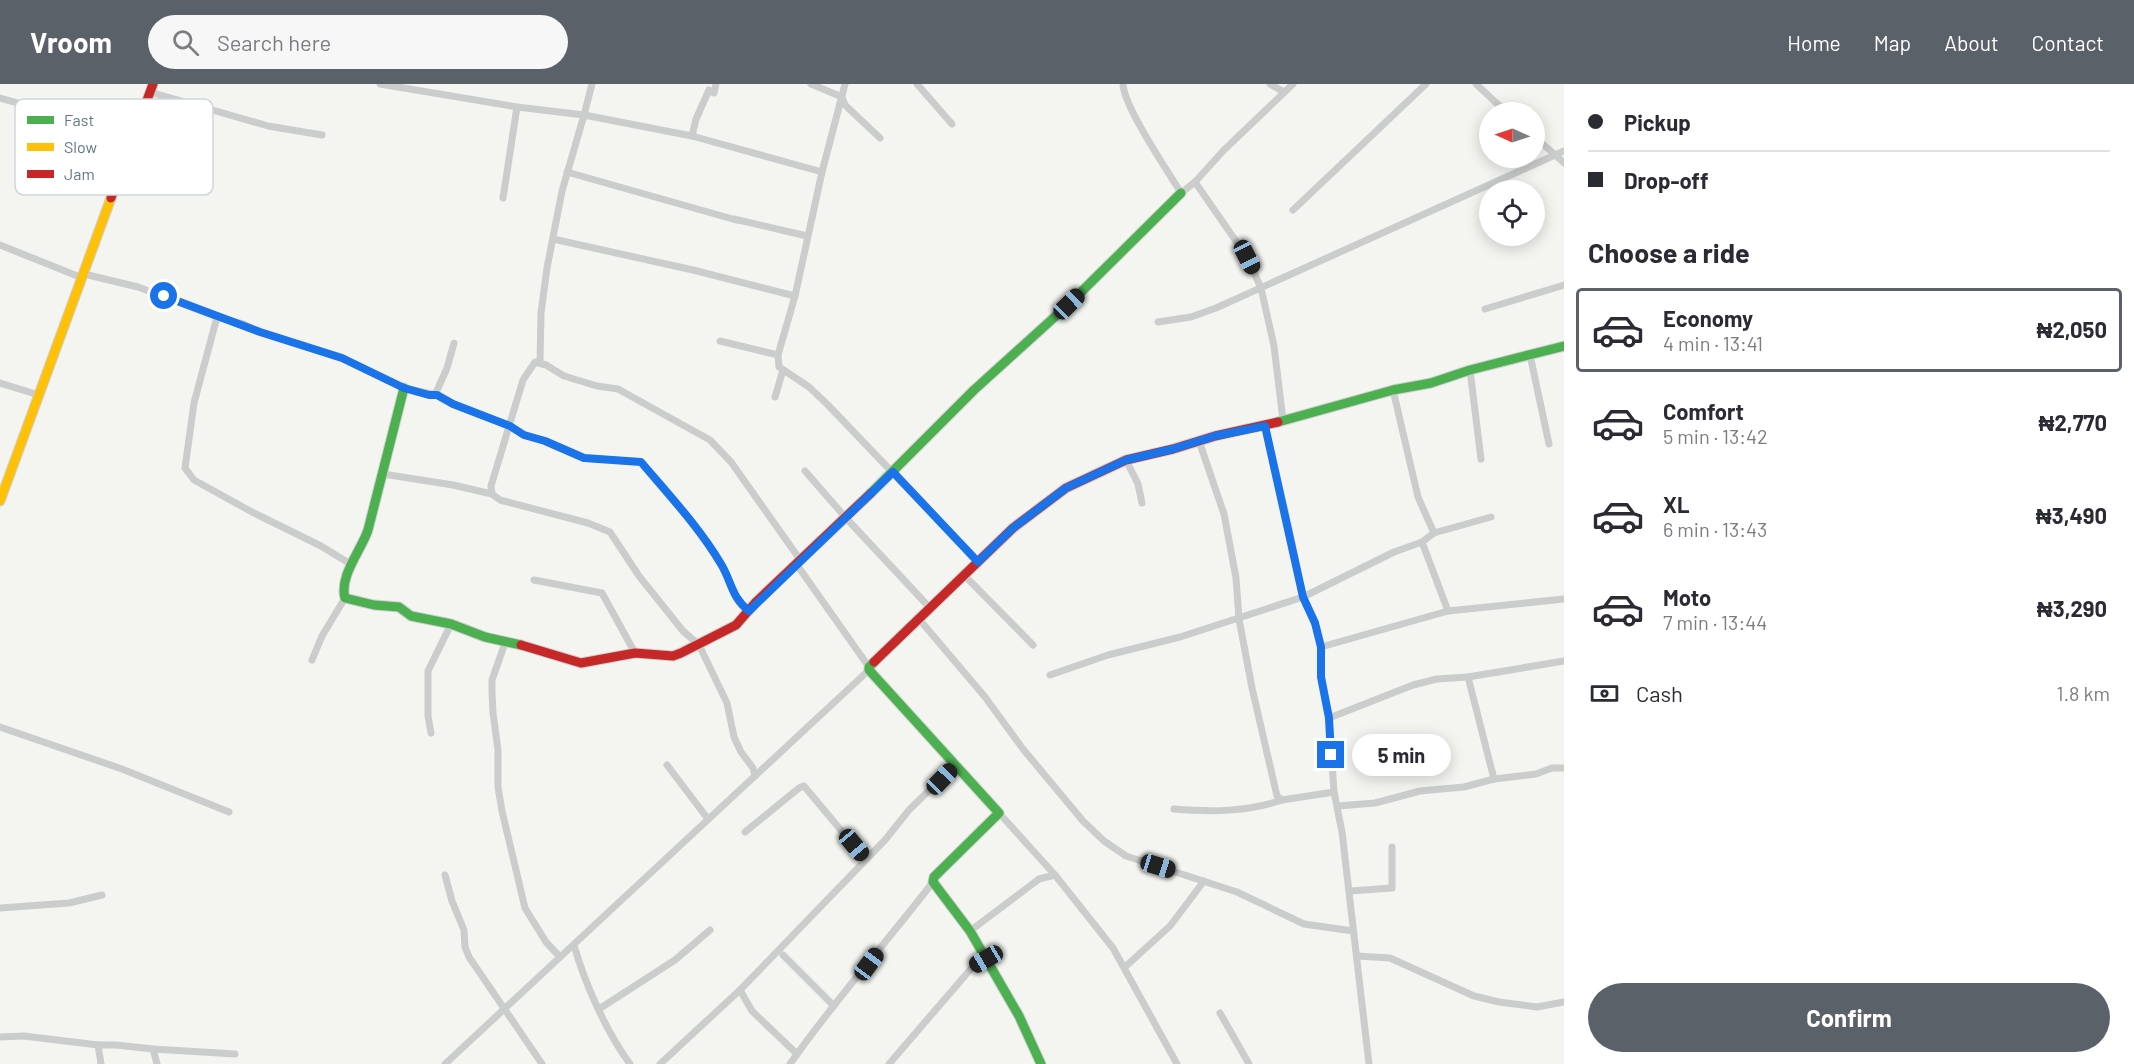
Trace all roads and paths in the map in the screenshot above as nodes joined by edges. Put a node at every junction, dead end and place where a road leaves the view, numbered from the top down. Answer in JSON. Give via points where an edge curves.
{"nodes":[{"id":1,"x":380,"y":84,"type":"edge"},
{"id":2,"x":592,"y":84,"type":"edge"},
{"id":3,"x":716,"y":84,"type":"edge"},
{"id":4,"x":811,"y":84,"type":"edge"},
{"id":5,"x":845,"y":84,"type":"edge"},
{"id":6,"x":917,"y":84,"type":"edge"},
{"id":7,"x":1122,"y":84,"type":"edge"},
{"id":8,"x":1270,"y":84,"type":"edge"},
{"id":9,"x":1293,"y":84,"type":"edge"},
{"id":10,"x":1426,"y":84,"type":"edge"},
{"id":11,"x":1476,"y":84,"type":"edge"},
{"id":12,"x":152,"y":88,"type":"edge"},
{"id":13,"x":1284,"y":92,"type":"junction"},
{"id":14,"x":842,"y":97,"type":"junction"},
{"id":15,"x":0,"y":98,"type":"edge"},
{"id":16,"x":186,"y":99,"type":"edge"},
{"id":17,"x":15,"y":102,"type":"edge"},
{"id":18,"x":1495,"y":102,"type":"edge"},
{"id":19,"x":517,"y":107,"type":"junction"},
{"id":20,"x":213,"y":108,"type":"edge"},
{"id":21,"x":584,"y":115,"type":"junction"},
{"id":22,"x":952,"y":124,"type":"dead end"},
{"id":23,"x":322,"y":135,"type":"dead end"},
{"id":24,"x":693,"y":136,"type":"junction"},
{"id":25,"x":880,"y":138,"type":"dead end"},
{"id":26,"x":1545,"y":143,"type":"edge"},
{"id":27,"x":1564,"y":152,"type":"edge"},
{"id":28,"x":1555,"y":156,"type":"junction"},
{"id":29,"x":1564,"y":163,"type":"edge"},
{"id":30,"x":567,"y":172,"type":"junction"},
{"id":31,"x":822,"y":172,"type":"junction"},
{"id":32,"x":1502,"y":179,"type":"dead end"},
{"id":33,"x":1195,"y":182,"type":"junction"},
{"id":34,"x":1181,"y":193,"type":"junction"},
{"id":35,"x":112,"y":195,"type":"edge"},
{"id":36,"x":503,"y":198,"type":"dead end"},
{"id":37,"x":686,"y":207,"type":"dead end"},
{"id":38,"x":1293,"y":210,"type":"dead end"},
{"id":39,"x":736,"y":220,"type":"junction"},
{"id":40,"x":807,"y":236,"type":"junction"},
{"id":41,"x":553,"y":239,"type":"junction"},
{"id":42,"x":0,"y":245,"type":"edge"},
{"id":43,"x":700,"y":268,"type":"dead end"},
{"id":44,"x":84,"y":274,"type":"junction"},
{"id":45,"x":1564,"y":285,"type":"edge"},
{"id":46,"x":1261,"y":288,"type":"junction"},
{"id":47,"x":795,"y":296,"type":"junction"},
{"id":48,"x":1485,"y":309,"type":"dead end"},
{"id":49,"x":217,"y":317,"type":"junction"},
{"id":50,"x":1158,"y":322,"type":"dead end"},
{"id":51,"x":720,"y":341,"type":"dead end"},
{"id":52,"x":454,"y":343,"type":"dead end"},
{"id":53,"x":1564,"y":346,"type":"edge"},
{"id":54,"x":1530,"y":355,"type":"junction"},
{"id":55,"x":778,"y":356,"type":"junction"},
{"id":56,"x":540,"y":363,"type":"junction"},
{"id":57,"x":783,"y":370,"type":"junction"},
{"id":58,"x":1470,"y":370,"type":"junction"},
{"id":59,"x":0,"y":383,"type":"edge"},
{"id":60,"x":404,"y":388,"type":"junction"},
{"id":61,"x":1393,"y":390,"type":"junction"},
{"id":62,"x":435,"y":394,"type":"junction"},
{"id":63,"x":39,"y":395,"type":"junction"},
{"id":64,"x":776,"y":397,"type":"dead end"},
{"id":65,"x":1283,"y":420,"type":"junction"},
{"id":66,"x":510,"y":426,"type":"junction"},
{"id":67,"x":1265,"y":426,"type":"junction"},
{"id":68,"x":1199,"y":441,"type":"junction"},
{"id":69,"x":1549,"y":444,"type":"dead end"},
{"id":70,"x":1481,"y":459,"type":"dead end"},
{"id":71,"x":1126,"y":460,"type":"junction"},
{"id":72,"x":805,"y":471,"type":"dead end"},
{"id":73,"x":893,"y":472,"type":"junction"},
{"id":74,"x":383,"y":474,"type":"junction"},
{"id":75,"x":492,"y":494,"type":"junction"},
{"id":76,"x":0,"y":501,"type":"edge"},
{"id":77,"x":1142,"y":503,"type":"dead end"},
{"id":78,"x":846,"y":518,"type":"junction"},
{"id":79,"x":1491,"y":518,"type":"dead end"},
{"id":80,"x":1434,"y":533,"type":"junction"},
{"id":81,"x":1422,"y":542,"type":"junction"},
{"id":82,"x":978,"y":562,"type":"junction"},
{"id":83,"x":799,"y":563,"type":"junction"},
{"id":84,"x":352,"y":565,"type":"junction"},
{"id":85,"x":964,"y":575,"type":"junction"},
{"id":86,"x":534,"y":580,"type":"dead end"},
{"id":87,"x":1303,"y":597,"type":"junction"},
{"id":88,"x":345,"y":598,"type":"junction"},
{"id":89,"x":1564,"y":599,"type":"edge"},
{"id":90,"x":930,"y":608,"type":"junction"},
{"id":91,"x":749,"y":611,"type":"junction"},
{"id":92,"x":1448,"y":611,"type":"junction"},
{"id":93,"x":919,"y":619,"type":"junction"},
{"id":94,"x":1239,"y":619,"type":"junction"},
{"id":95,"x":451,"y":624,"type":"junction"},
{"id":96,"x":505,"y":643,"type":"junction"},
{"id":97,"x":699,"y":645,"type":"junction"},
{"id":98,"x":1033,"y":645,"type":"dead end"},
{"id":99,"x":1321,"y":647,"type":"junction"},
{"id":100,"x":635,"y":653,"type":"junction"},
{"id":101,"x":312,"y":660,"type":"dead end"},
{"id":102,"x":1564,"y":661,"type":"edge"},
{"id":103,"x":869,"y":668,"type":"junction"},
{"id":104,"x":1050,"y":675,"type":"dead end"},
{"id":105,"x":1468,"y":677,"type":"junction"},
{"id":106,"x":1329,"y":718,"type":"junction"},
{"id":107,"x":0,"y":727,"type":"edge"},
{"id":108,"x":431,"y":733,"type":"dead end"},
{"id":109,"x":667,"y":765,"type":"dead end"},
{"id":110,"x":955,"y":765,"type":"junction"},
{"id":111,"x":1564,"y":768,"type":"edge"},
{"id":112,"x":756,"y":776,"type":"junction"},
{"id":113,"x":1494,"y":779,"type":"junction"},
{"id":114,"x":1334,"y":792,"type":"junction"},
{"id":115,"x":1282,"y":800,"type":"junction"},
{"id":116,"x":1338,"y":806,"type":"junction"},
{"id":117,"x":1174,"y":809,"type":"dead end"},
{"id":118,"x":229,"y":812,"type":"dead end"},
{"id":119,"x":999,"y":813,"type":"junction"},
{"id":120,"x":708,"y":819,"type":"junction"},
{"id":121,"x":745,"y":832,"type":"dead end"},
{"id":122,"x":1392,"y":847,"type":"dead end"},
{"id":123,"x":866,"y":859,"type":"junction"},
{"id":124,"x":445,"y":875,"type":"dead end"},
{"id":125,"x":1054,"y":875,"type":"junction"},
{"id":126,"x":1204,"y":881,"type":"junction"},
{"id":127,"x":933,"y":882,"type":"junction"},
{"id":128,"x":1350,"y":891,"type":"junction"},
{"id":129,"x":102,"y":895,"type":"dead end"},
{"id":130,"x":0,"y":908,"type":"edge"},
{"id":131,"x":710,"y":930,"type":"dead end"},
{"id":132,"x":970,"y":931,"type":"junction"},
{"id":133,"x":1353,"y":931,"type":"junction"},
{"id":134,"x":574,"y":945,"type":"junction"},
{"id":135,"x":783,"y":955,"type":"dead end"},
{"id":136,"x":1357,"y":956,"type":"junction"},
{"id":137,"x":561,"y":957,"type":"junction"},
{"id":138,"x":986,"y":959,"type":"junction"},
{"id":139,"x":1125,"y":968,"type":"junction"},
{"id":140,"x":740,"y":990,"type":"junction"},
{"id":141,"x":1564,"y":1002,"type":"edge"},
{"id":142,"x":834,"y":1006,"type":"junction"},
{"id":143,"x":504,"y":1009,"type":"junction"},
{"id":144,"x":599,"y":1009,"type":"junction"},
{"id":145,"x":1220,"y":1013,"type":"dead end"},
{"id":146,"x":0,"y":1037,"type":"edge"},
{"id":147,"x":98,"y":1046,"type":"junction"},
{"id":148,"x":153,"y":1049,"type":"junction"},
{"id":149,"x":235,"y":1054,"type":"dead end"},
{"id":150,"x":797,"y":1054,"type":"junction"},
{"id":151,"x":102,"y":1064,"type":"edge"},
{"id":152,"x":158,"y":1064,"type":"edge"},
{"id":153,"x":445,"y":1064,"type":"edge"},
{"id":154,"x":542,"y":1064,"type":"edge"},
{"id":155,"x":630,"y":1064,"type":"edge"},
{"id":156,"x":660,"y":1064,"type":"edge"},
{"id":157,"x":790,"y":1064,"type":"edge"},
{"id":158,"x":889,"y":1064,"type":"edge"},
{"id":159,"x":1041,"y":1064,"type":"edge"},
{"id":160,"x":1177,"y":1064,"type":"edge"},
{"id":161,"x":1249,"y":1064,"type":"edge"},
{"id":162,"x":1369,"y":1064,"type":"edge"}],
"edges":[{"from":1,"to":19,"type":"street"},
{"from":2,"to":21,"type":"street"},
{"from":3,"to":24,"type":"street","via":[[696,119]]},
{"from":4,"to":14,"type":"street"},
{"from":5,"to":14,"type":"street"},
{"from":6,"to":22,"type":"street"},
{"from":7,"to":34,"type":"street","via":[[1133,112]]},
{"from":8,"to":13,"type":"street"},
{"from":9,"to":13,"type":"street"},
{"from":10,"to":38,"type":"street"},
{"from":11,"to":18,"type":"street"},
{"from":12,"to":16,"type":"street"},
{"from":13,"to":33,"type":"street"},
{"from":14,"to":25,"type":"street","via":[[845,105]]},
{"from":14,"to":31,"type":"street"},
{"from":15,"to":17,"type":"street"},
{"from":19,"to":21,"type":"street"},
{"from":19,"to":36,"type":"street"},
{"from":20,"to":23,"type":"street","via":[[268,126]]},
{"from":21,"to":24,"type":"street"},
{"from":21,"to":30,"type":"street"},
{"from":24,"to":31,"type":"street"},
{"from":26,"to":28,"type":"street"},
{"from":27,"to":28,"type":"street"},
{"from":28,"to":29,"type":"street"},
{"from":30,"to":39,"type":"street"},
{"from":30,"to":41,"type":"street"},
{"from":31,"to":40,"type":"street"},
{"from":32,"to":46,"type":"street","via":[[1564,151]]},
{"from":33,"to":34,"type":"street"},
{"from":33,"to":46,"type":"street","via":[[1247,257]]},
{"from":34,"to":73,"type":"street"},
{"from":35,"to":44,"type":"street"},
{"from":37,"to":39,"type":"street"},
{"from":39,"to":40,"type":"street"},
{"from":40,"to":47,"type":"street"},
{"from":41,"to":47,"type":"street"},
{"from":41,"to":56,"type":"street","via":[[541,313]]},
{"from":42,"to":44,"type":"street","via":[[81,277]]},
{"from":43,"to":47,"type":"street"},
{"from":44,"to":49,"type":"street","via":[[138,287]]},
{"from":44,"to":63,"type":"street"},
{"from":45,"to":48,"type":"street"},
{"from":46,"to":50,"type":"street","via":[[1191,317]]},
{"from":46,"to":65,"type":"street","via":[[1274,346]]},
{"from":47,"to":55,"type":"street"},
{"from":49,"to":60,"type":"street","via":[[342,358]]},
{"from":49,"to":84,"type":"street","via":[[194,403],[185,468],[194,480]]},
{"from":51,"to":55,"type":"street"},
{"from":52,"to":62,"type":"street"},
{"from":53,"to":54,"type":"street"},
{"from":54,"to":58,"type":"street"},
{"from":54,"to":69,"type":"street"},
{"from":55,"to":57,"type":"street"},
{"from":56,"to":66,"type":"street","via":[[535,362],[523,380]]},
{"from":56,"to":83,"type":"street","via":[[564,376],[618,389],[710,440],[731,462]]},
{"from":57,"to":64,"type":"street"},
{"from":57,"to":73,"type":"street","via":[[808,387]]},
{"from":58,"to":61,"type":"street"},
{"from":58,"to":70,"type":"street"},
{"from":59,"to":63,"type":"street"},
{"from":60,"to":62,"type":"street"},
{"from":60,"to":74,"type":"street"},
{"from":61,"to":65,"type":"street"},
{"from":61,"to":80,"type":"street","via":[[1418,497]]},
{"from":62,"to":66,"type":"street"},
{"from":63,"to":76,"type":"street"},
{"from":65,"to":67,"type":"street"},
{"from":66,"to":75,"type":"street","via":[[491,486]]},
{"from":66,"to":91,"type":"street","via":[[584,458],[641,462],[702,537],[722,565],[736,599]]},
{"from":67,"to":68,"type":"street"},
{"from":67,"to":87,"type":"street"},
{"from":68,"to":71,"type":"street"},
{"from":68,"to":94,"type":"street","via":[[1224,514]]},
{"from":71,"to":77,"type":"street"},
{"from":71,"to":82,"type":"street","via":[[1066,488],[1013,528]]},
{"from":72,"to":78,"type":"street"},
{"from":73,"to":78,"type":"street"},
{"from":73,"to":82,"type":"street"},
{"from":74,"to":75,"type":"street"},
{"from":74,"to":84,"type":"street","via":[[361,550]]},
{"from":75,"to":97,"type":"street","via":[[500,500],[610,532],[639,576]]},
{"from":78,"to":83,"type":"street"},
{"from":78,"to":90,"type":"street"},
{"from":79,"to":80,"type":"street"},
{"from":80,"to":81,"type":"street"},
{"from":81,"to":87,"type":"street"},
{"from":81,"to":92,"type":"street"},
{"from":82,"to":85,"type":"street"},
{"from":83,"to":91,"type":"street"},
{"from":83,"to":103,"type":"street"},
{"from":84,"to":88,"type":"street","via":[[343,585]]},
{"from":85,"to":90,"type":"street"},
{"from":85,"to":98,"type":"street"},
{"from":86,"to":100,"type":"street","via":[[602,593]]},
{"from":87,"to":94,"type":"street"},
{"from":87,"to":99,"type":"street"},
{"from":88,"to":95,"type":"street","via":[[399,607],[411,615]]},
{"from":88,"to":101,"type":"street"},
{"from":89,"to":92,"type":"street"},
{"from":90,"to":93,"type":"street"},
{"from":91,"to":97,"type":"street","via":[[736,625]]},
{"from":92,"to":99,"type":"street"},
{"from":93,"to":103,"type":"street"},
{"from":93,"to":126,"type":"street","via":[[1083,821],[1104,841],[1126,856]]},
{"from":94,"to":104,"type":"street"},
{"from":94,"to":115,"type":"street","via":[[1263,745],[1277,796]]},
{"from":95,"to":96,"type":"street"},
{"from":95,"to":108,"type":"street","via":[[428,671]]},
{"from":96,"to":100,"type":"street","via":[[580,663]]},
{"from":96,"to":137,"type":"street","via":[[492,680],[502,811],[525,908],[546,942]]},
{"from":97,"to":100,"type":"street","via":[[673,656]]},
{"from":97,"to":112,"type":"street","via":[[727,703],[734,737]]},
{"from":99,"to":106,"type":"street","via":[[1321,677]]},
{"from":102,"to":105,"type":"street"},
{"from":103,"to":110,"type":"street"},
{"from":103,"to":112,"type":"street"},
{"from":105,"to":106,"type":"street","via":[[1413,685]]},
{"from":105,"to":113,"type":"street"},
{"from":106,"to":114,"type":"street"},
{"from":107,"to":118,"type":"street","via":[[122,769]]},
{"from":109,"to":120,"type":"street"},
{"from":110,"to":119,"type":"street"},
{"from":110,"to":123,"type":"street"},
{"from":111,"to":113,"type":"street"},
{"from":112,"to":120,"type":"street"},
{"from":113,"to":116,"type":"street","via":[[1374,803]]},
{"from":114,"to":115,"type":"street"},
{"from":114,"to":116,"type":"street"},
{"from":115,"to":117,"type":"street","via":[[1213,812]]},
{"from":116,"to":128,"type":"street"},
{"from":119,"to":125,"type":"street"},
{"from":119,"to":127,"type":"street"},
{"from":120,"to":134,"type":"street"},
{"from":121,"to":123,"type":"street","via":[[804,786]]},
{"from":122,"to":128,"type":"street","via":[[1392,888]]},
{"from":123,"to":140,"type":"street"},
{"from":124,"to":143,"type":"street","via":[[464,930],[465,946]]},
{"from":125,"to":132,"type":"street","via":[[1039,879]]},
{"from":125,"to":139,"type":"street"},
{"from":126,"to":133,"type":"street","via":[[1304,924]]},
{"from":126,"to":139,"type":"street","via":[[1170,926]]},
{"from":127,"to":132,"type":"street"},
{"from":127,"to":142,"type":"street"},
{"from":128,"to":133,"type":"street"},
{"from":129,"to":130,"type":"street","via":[[69,903]]},
{"from":131,"to":144,"type":"street","via":[[675,960]]},
{"from":132,"to":138,"type":"street"},
{"from":133,"to":136,"type":"street"},
{"from":134,"to":137,"type":"street"},
{"from":134,"to":144,"type":"street"},
{"from":135,"to":142,"type":"street"},
{"from":136,"to":141,"type":"street","via":[[1390,958],[1474,996],[1499,1002],[1538,1007]]},
{"from":136,"to":162,"type":"street"},
{"from":137,"to":143,"type":"street"},
{"from":138,"to":158,"type":"street","via":[[969,971]]},
{"from":138,"to":159,"type":"street"},
{"from":139,"to":160,"type":"street"},
{"from":140,"to":150,"type":"street","via":[[752,1011]]},
{"from":140,"to":156,"type":"street"},
{"from":142,"to":150,"type":"street"},
{"from":143,"to":153,"type":"street"},
{"from":143,"to":154,"type":"street"},
{"from":144,"to":155,"type":"street"},
{"from":145,"to":161,"type":"street"},
{"from":146,"to":147,"type":"street","via":[[24,1036]]},
{"from":147,"to":148,"type":"street"},
{"from":147,"to":151,"type":"street"},
{"from":148,"to":149,"type":"street"},
{"from":148,"to":152,"type":"street"},
{"from":150,"to":157,"type":"street"}]}
